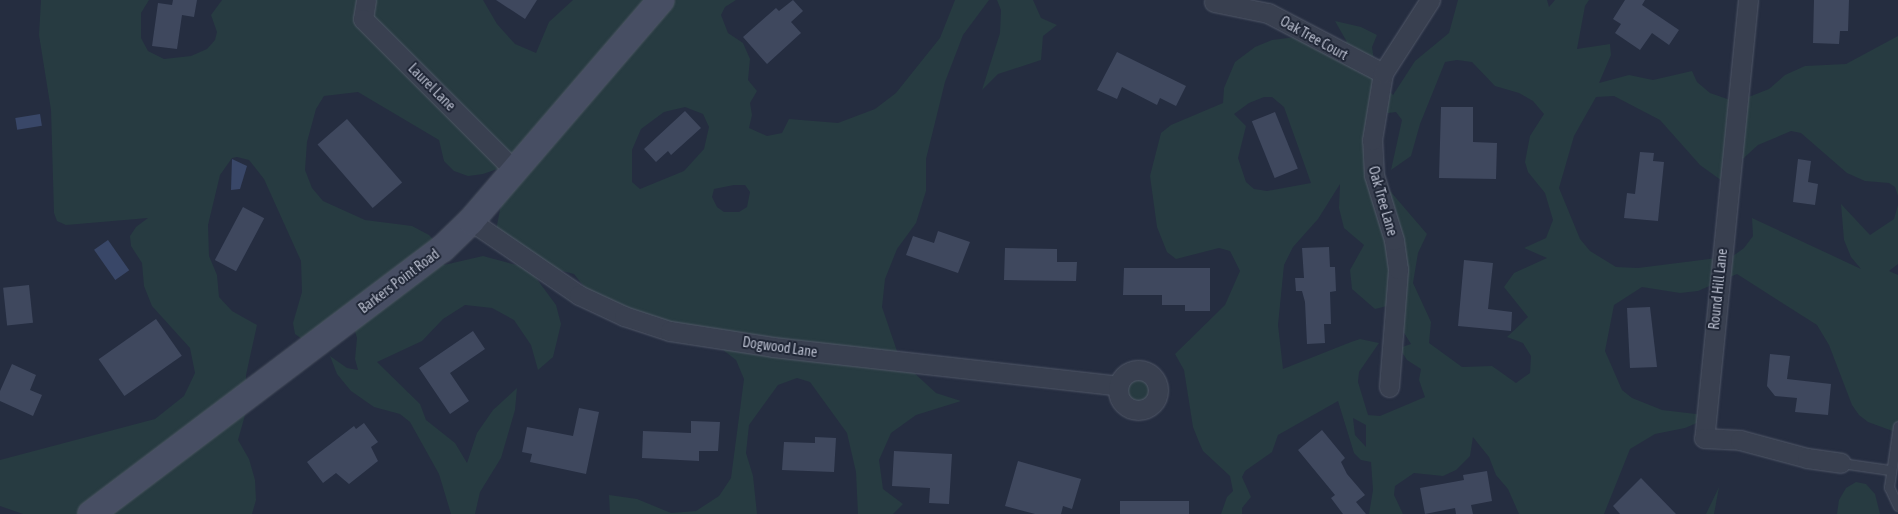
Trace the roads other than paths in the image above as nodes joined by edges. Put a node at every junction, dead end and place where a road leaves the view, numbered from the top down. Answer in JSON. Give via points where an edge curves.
{"nodes":[{"id":1,"x":366,"y":0,"type":"edge"},
{"id":2,"x":661,"y":0,"type":"edge"},
{"id":3,"x":1430,"y":0,"type":"edge"},
{"id":4,"x":1748,"y":0,"type":"edge"},
{"id":5,"x":1214,"y":2,"type":"dead end"},
{"id":6,"x":1383,"y":73,"type":"junction"},
{"id":7,"x":514,"y":170,"type":"junction"},
{"id":8,"x":471,"y":221,"type":"junction"},
{"id":9,"x":1118,"y":386,"type":"dead end"},
{"id":10,"x":1389,"y":387,"type":"dead end"},
{"id":11,"x":1898,"y":426,"type":"edge"},
{"id":12,"x":1896,"y":446,"type":"edge"},
{"id":13,"x":1841,"y":463,"type":"joint"},
{"id":14,"x":1889,"y":470,"type":"junction"},
{"id":15,"x":1898,"y":506,"type":"edge"},
{"id":16,"x":92,"y":514,"type":"edge"}],
"edges":[{"from":1,"to":7,"type":"street","name":"Laurel Lane","via":[[363,19]]},
{"from":2,"to":7,"type":"street","name":"Barkers Point Road"},
{"from":3,"to":6,"type":"street","name":"Oak Tree Lane"},
{"from":4,"to":13,"type":"street","name":"Round Hill Lane","via":[[1704,438],[1740,440],[1807,458]]},
{"from":5,"to":6,"type":"street","name":"Oak Tree Court","via":[[1268,13]]},
{"from":6,"to":10,"type":"street","name":"Oak Tree Lane","via":[[1376,107],[1372,158],[1394,240],[1398,269]]},
{"from":7,"to":8,"type":"street","name":"Barkers Point Road"},
{"from":8,"to":9,"type":"street","name":"Dogwood Lane","via":[[580,295],[624,316],[670,331],[773,347]]},
{"from":8,"to":16,"type":"street","name":"Barkers Point Road","via":[[403,280]]},
{"from":11,"to":12,"type":"lane"},
{"from":12,"to":14,"type":"lane"},
{"from":13,"to":14,"type":"lane"},
{"from":14,"to":15,"type":"lane","via":[[1890,493]]}]}
